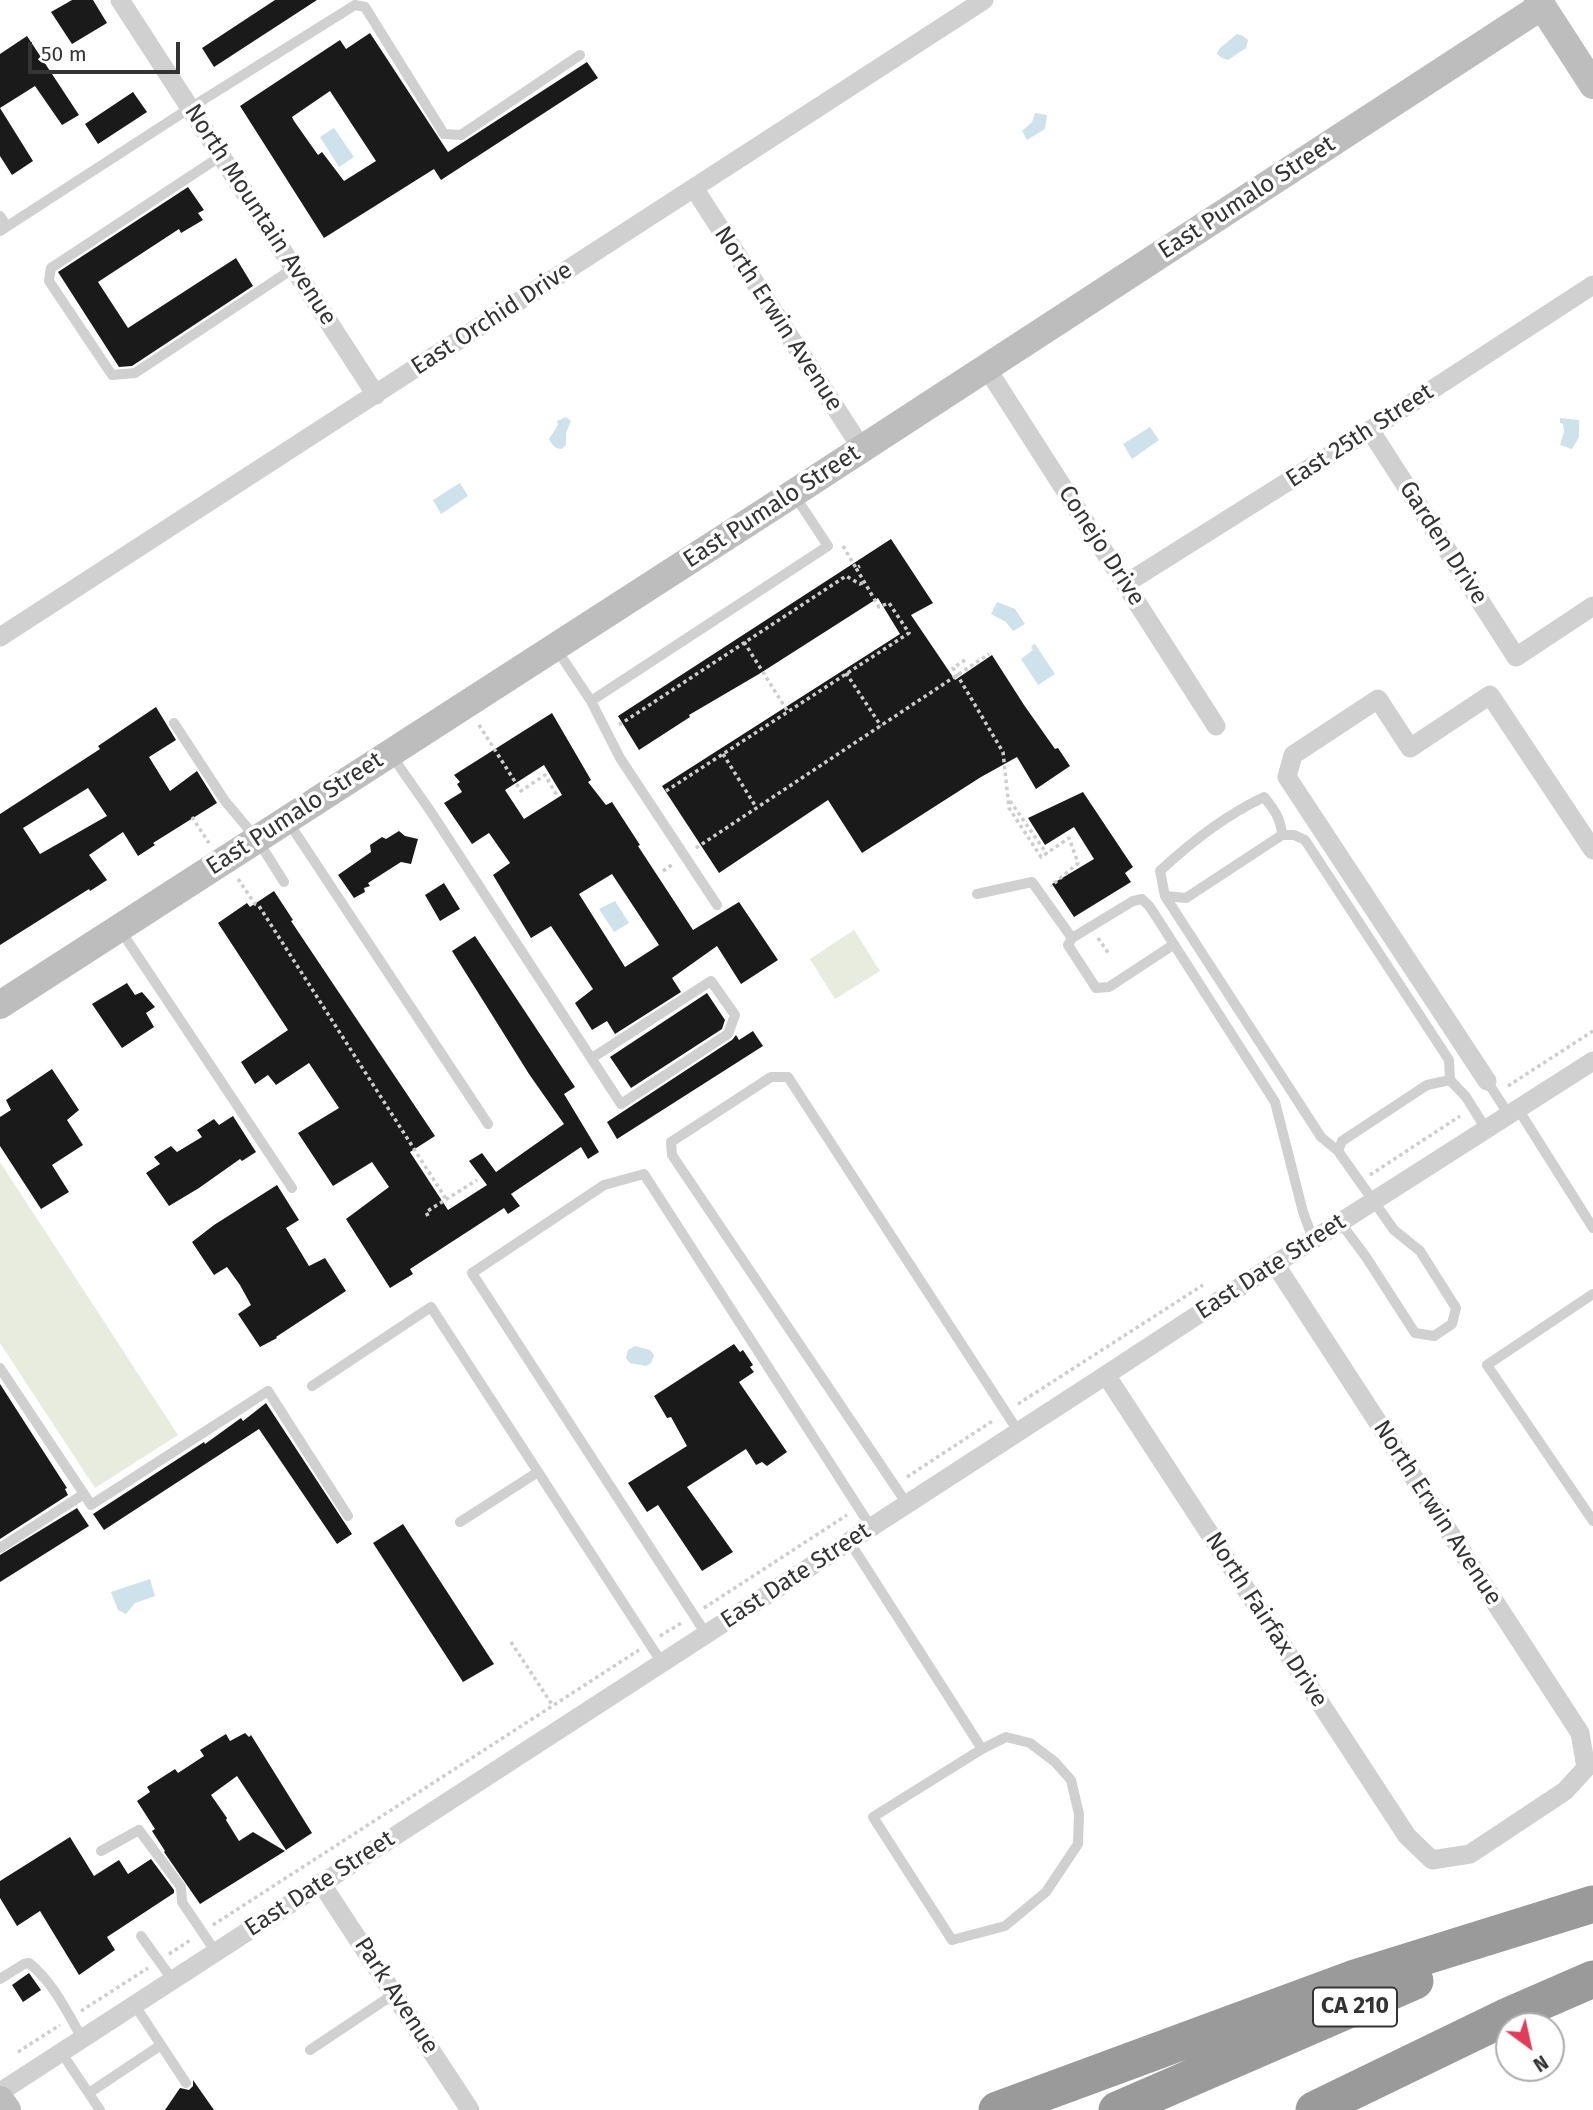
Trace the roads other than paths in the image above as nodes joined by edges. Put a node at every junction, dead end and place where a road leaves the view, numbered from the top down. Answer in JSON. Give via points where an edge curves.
{"nodes":[{"id":1,"x":120,"y":0,"type":"edge"},
{"id":2,"x":984,"y":0,"type":"edge"},
{"id":3,"x":1540,"y":3,"type":"edge"},
{"id":4,"x":580,"y":55,"type":"dead end"},
{"id":5,"x":1593,"y":85,"type":"edge"},
{"id":6,"x":190,"y":108,"type":"junction"},
{"id":7,"x":221,"y":156,"type":"junction"},
{"id":8,"x":694,"y":188,"type":"junction"},
{"id":9,"x":0,"y":216,"type":"edge"},
{"id":10,"x":4,"y":229,"type":"edge"},
{"id":11,"x":294,"y":268,"type":"junction"},
{"id":12,"x":1593,"y":285,"type":"edge"},
{"id":13,"x":986,"y":367,"type":"junction"},
{"id":14,"x":376,"y":395,"type":"junction"},
{"id":15,"x":1370,"y":430,"type":"junction"},
{"id":16,"x":862,"y":449,"type":"junction"},
{"id":17,"x":793,"y":493,"type":"junction"},
{"id":18,"x":1125,"y":584,"type":"junction"},
{"id":19,"x":1593,"y":606,"type":"edge"},
{"id":20,"x":0,"y":637,"type":"edge"},
{"id":21,"x":555,"y":647,"type":"junction"},
{"id":22,"x":590,"y":701,"type":"junction"},
{"id":23,"x":174,"y":723,"type":"dead end"},
{"id":24,"x":1216,"y":726,"type":"dead end"},
{"id":25,"x":390,"y":753,"type":"junction"},
{"id":26,"x":286,"y":820,"type":"junction"},
{"id":27,"x":1282,"y":835,"type":"junction"},
{"id":28,"x":257,"y":839,"type":"junction"},
{"id":29,"x":1593,"y":850,"type":"edge"},
{"id":30,"x":284,"y":882,"type":"dead end"},
{"id":31,"x":977,"y":894,"type":"dead end"},
{"id":32,"x":1165,"y":896,"type":"junction"},
{"id":33,"x":717,"y":905,"type":"dead end"},
{"id":34,"x":119,"y":928,"type":"junction"},
{"id":35,"x":1072,"y":938,"type":"junction"},
{"id":36,"x":1173,"y":945,"type":"junction"},
{"id":37,"x":0,"y":1005,"type":"edge"},
{"id":38,"x":592,"y":1059,"type":"junction"},
{"id":39,"x":1593,"y":1061,"type":"edge"},
{"id":40,"x":1450,"y":1080,"type":"junction"},
{"id":41,"x":1491,"y":1088,"type":"joint"},
{"id":42,"x":1513,"y":1112,"type":"junction"},
{"id":43,"x":488,"y":1124,"type":"dead end"},
{"id":44,"x":1486,"y":1129,"type":"junction"},
{"id":45,"x":1338,"y":1151,"type":"junction"},
{"id":46,"x":292,"y":1188,"type":"dead end"},
{"id":47,"x":1374,"y":1200,"type":"junction"},
{"id":48,"x":1340,"y":1222,"type":"junction"},
{"id":49,"x":1593,"y":1228,"type":"edge"},
{"id":50,"x":1313,"y":1239,"type":"junction"},
{"id":51,"x":1275,"y":1264,"type":"junction"},
{"id":52,"x":1593,"y":1294,"type":"edge"},
{"id":53,"x":0,"y":1368,"type":"edge"},
{"id":54,"x":1107,"y":1375,"type":"junction"},
{"id":55,"x":312,"y":1386,"type":"dead end"},
{"id":56,"x":1018,"y":1431,"type":"junction"},
{"id":57,"x":538,"y":1472,"type":"junction"},
{"id":58,"x":84,"y":1494,"type":"junction"},
{"id":59,"x":907,"y":1504,"type":"junction"},
{"id":60,"x":348,"y":1516,"type":"dead end"},
{"id":61,"x":1593,"y":1521,"type":"edge"},
{"id":62,"x":460,"y":1522,"type":"dead end"},
{"id":63,"x":871,"y":1527,"type":"junction"},
{"id":64,"x":849,"y":1541,"type":"junction"},
{"id":65,"x":0,"y":1548,"type":"edge"},
{"id":66,"x":706,"y":1634,"type":"junction"},
{"id":67,"x":662,"y":1663,"type":"junction"},
{"id":68,"x":982,"y":1749,"type":"junction"},
{"id":69,"x":1589,"y":1768,"type":"edge"},
{"id":70,"x":102,"y":1851,"type":"dead end"},
{"id":71,"x":321,"y":1883,"type":"junction"},
{"id":72,"x":1593,"y":1904,"type":"edge"},
{"id":73,"x":141,"y":1936,"type":"dead end"},
{"id":74,"x":215,"y":1951,"type":"junction"},
{"id":75,"x":0,"y":1979,"type":"edge"},
{"id":76,"x":172,"y":1979,"type":"junction"},
{"id":77,"x":1593,"y":1979,"type":"edge"},
{"id":78,"x":394,"y":1994,"type":"junction"},
{"id":79,"x":134,"y":2004,"type":"junction"},
{"id":80,"x":1517,"y":2012,"type":"edge"},
{"id":81,"x":1495,"y":2022,"type":"edge"},
{"id":82,"x":1495,"y":2023,"type":"edge"},
{"id":83,"x":82,"y":2038,"type":"junction"},
{"id":84,"x":161,"y":2045,"type":"junction"},
{"id":85,"x":310,"y":2050,"type":"dead end"},
{"id":86,"x":61,"y":2052,"type":"junction"},
{"id":87,"x":186,"y":2083,"type":"dead end"},
{"id":88,"x":0,"y":2092,"type":"edge"},
{"id":89,"x":89,"y":2094,"type":"junction"},
{"id":90,"x":0,"y":2100,"type":"edge"},
{"id":91,"x":7,"y":2110,"type":"edge"},
{"id":92,"x":100,"y":2110,"type":"edge"},
{"id":93,"x":470,"y":2110,"type":"edge"},
{"id":94,"x":997,"y":2110,"type":"edge"},
{"id":95,"x":1117,"y":2110,"type":"edge"},
{"id":96,"x":1314,"y":2110,"type":"edge"},
{"id":97,"x":1342,"y":2110,"type":"edge"}],
"edges":[{"from":1,"to":6,"type":"street","name":"North Mountain Avenue"},
{"from":2,"to":8,"type":"street","name":"East Orchid Drive"},
{"from":3,"to":5,"type":"street"},
{"from":3,"to":13,"type":"street","name":"East Pumalo Street"},
{"from":4,"to":6,"type":"lane","via":[[461,135],[444,134],[365,7],[355,5]]},
{"from":6,"to":7,"type":"street","name":"North Mountain Avenue"},
{"from":6,"to":10,"type":"lane"},
{"from":7,"to":11,"type":"street","name":"North Mountain Avenue"},
{"from":7,"to":11,"type":"lane","via":[[51,268],[49,281],[112,375],[135,373]]},
{"from":8,"to":14,"type":"street","name":"East Orchid Drive"},
{"from":8,"to":16,"type":"street","name":"North Erwin Avenue"},
{"from":9,"to":10,"type":"lane"},
{"from":11,"to":14,"type":"street","name":"North Mountain Avenue"},
{"from":12,"to":15,"type":"street","name":"East 25th Street"},
{"from":13,"to":16,"type":"street","name":"East Pumalo Street"},
{"from":13,"to":18,"type":"street","name":"Conejo Drive"},
{"from":14,"to":20,"type":"street","name":"East Orchid Drive"},
{"from":15,"to":18,"type":"street","name":"East 25th Street"},
{"from":15,"to":19,"type":"street","name":"Garden Drive","via":[[1516,657]]},
{"from":16,"to":17,"type":"street","name":"East Pumalo Street"},
{"from":17,"to":21,"type":"street","name":"East Pumalo Street"},
{"from":17,"to":22,"type":"lane","via":[[828,546]]},
{"from":18,"to":24,"type":"street","name":"Conejo Drive"},
{"from":21,"to":22,"type":"lane"},
{"from":21,"to":25,"type":"street","name":"East Pumalo Street"},
{"from":22,"to":33,"type":"lane","via":[[620,758]]},
{"from":23,"to":28,"type":"lane","via":[[225,801]]},
{"from":25,"to":26,"type":"street","name":"East Pumalo Street"},
{"from":25,"to":38,"type":"lane"},
{"from":26,"to":28,"type":"street","name":"East Pumalo Street"},
{"from":26,"to":43,"type":"lane"},
{"from":27,"to":32,"type":"lane","via":[[1186,898]]},
{"from":27,"to":32,"type":"lane","via":[[1274,808],[1264,797],[1247,805],[1160,871]]},
{"from":27,"to":40,"type":"lane","via":[[1305,840],[1449,1060]]},
{"from":28,"to":30,"type":"lane"},
{"from":28,"to":34,"type":"street","name":"East Pumalo Street"},
{"from":29,"to":41,"type":"street","via":[[1490,695],[1410,748],[1378,699],[1293,755],[1287,777]]},
{"from":31,"to":35,"type":"lane","via":[[1032,882]]},
{"from":32,"to":45,"type":"lane","via":[[1321,1137]]},
{"from":34,"to":37,"type":"street","name":"East Pumalo Street"},
{"from":34,"to":46,"type":"lane"},
{"from":35,"to":36,"type":"lane","via":[[1142,900]]},
{"from":35,"to":36,"type":"lane","via":[[1068,945],[1096,988],[1109,987]]},
{"from":36,"to":50,"type":"lane","via":[[1275,1102]]},
{"from":38,"to":38,"type":"lane","via":[[621,1104],[728,1034],[735,1014],[711,981]]},
{"from":39,"to":42,"type":"street","name":"East Date Street"},
{"from":40,"to":44,"type":"lane"},
{"from":40,"to":45,"type":"lane","via":[[1427,1085],[1342,1141]]},
{"from":41,"to":42,"type":"lane"},
{"from":42,"to":44,"type":"street","name":"East Date Street"},
{"from":42,"to":49,"type":"lane"},
{"from":44,"to":47,"type":"street","name":"East Date Street"},
{"from":45,"to":47,"type":"lane"},
{"from":47,"to":48,"type":"street","name":"East Date Street"},
{"from":47,"to":48,"type":"lane","via":[[1394,1230],[1420,1251],[1456,1308],[1452,1324],[1434,1336],[1415,1333]]},
{"from":48,"to":50,"type":"street","name":"East Date Street"},
{"from":50,"to":51,"type":"street","name":"East Date Street"},
{"from":51,"to":54,"type":"street","name":"East Date Street"},
{"from":51,"to":69,"type":"street","name":"North Erwin Avenue","via":[[1580,1733]]},
{"from":52,"to":61,"type":"lane","via":[[1487,1365]]},
{"from":53,"to":58,"type":"lane"},
{"from":54,"to":56,"type":"street","name":"East Date Street"},
{"from":54,"to":69,"type":"street","name":"North Fairfax Drive","via":[[1407,1836],[1432,1860],[1470,1854],[1565,1791]]},
{"from":55,"to":57,"type":"lane","via":[[431,1307]]},
{"from":56,"to":59,"type":"street","name":"East Date Street"},
{"from":56,"to":59,"type":"lane","via":[[788,1077],[771,1077],[671,1142],[672,1154]]},
{"from":57,"to":62,"type":"lane"},
{"from":57,"to":67,"type":"lane"},
{"from":58,"to":60,"type":"lane","via":[[91,1505],[268,1391]]},
{"from":58,"to":65,"type":"lane"},
{"from":59,"to":63,"type":"street","name":"East Date Street"},
{"from":63,"to":64,"type":"street","name":"East Date Street"},
{"from":63,"to":66,"type":"lane","via":[[644,1174],[604,1185],[472,1273]]},
{"from":64,"to":66,"type":"street","name":"East Date Street"},
{"from":64,"to":68,"type":"lane"},
{"from":66,"to":67,"type":"street","name":"East Date Street"},
{"from":67,"to":71,"type":"street","name":"East Date Street"},
{"from":68,"to":68,"type":"lane","via":[[873,1817],[952,1940],[1005,1926],[1046,1892],[1078,1844],[1079,1814],[1071,1780],[1055,1762],[1030,1743],[1006,1737]]},
{"from":70,"to":74,"type":"lane","via":[[139,1830],[181,1887],[182,1902]]},
{"from":71,"to":74,"type":"street","name":"East Date Street"},
{"from":71,"to":78,"type":"street","name":"Park Avenue"},
{"from":72,"to":94,"type":"highway","via":[[1352,1979]]},
{"from":72,"to":95,"type":"highway","number":"CA 210"},
{"from":73,"to":76,"type":"lane"},
{"from":74,"to":76,"type":"street","name":"East Date Street"},
{"from":75,"to":83,"type":"lane","via":[[24,1964],[38,1970]]},
{"from":76,"to":79,"type":"street","name":"East Date Street"},
{"from":77,"to":80,"type":"highway"},
{"from":78,"to":85,"type":"lane"},
{"from":78,"to":93,"type":"street","name":"Park Avenue"},
{"from":79,"to":83,"type":"street","name":"East Date Street"},
{"from":79,"to":84,"type":"lane"},
{"from":81,"to":96,"type":"highway"},
{"from":82,"to":97,"type":"highway"},
{"from":83,"to":86,"type":"street","name":"East Date Street"},
{"from":84,"to":87,"type":"lane"},
{"from":84,"to":89,"type":"lane"},
{"from":86,"to":88,"type":"street","name":"East Date Street"},
{"from":86,"to":89,"type":"lane"},
{"from":89,"to":92,"type":"lane"},
{"from":90,"to":91,"type":"street"}]}
